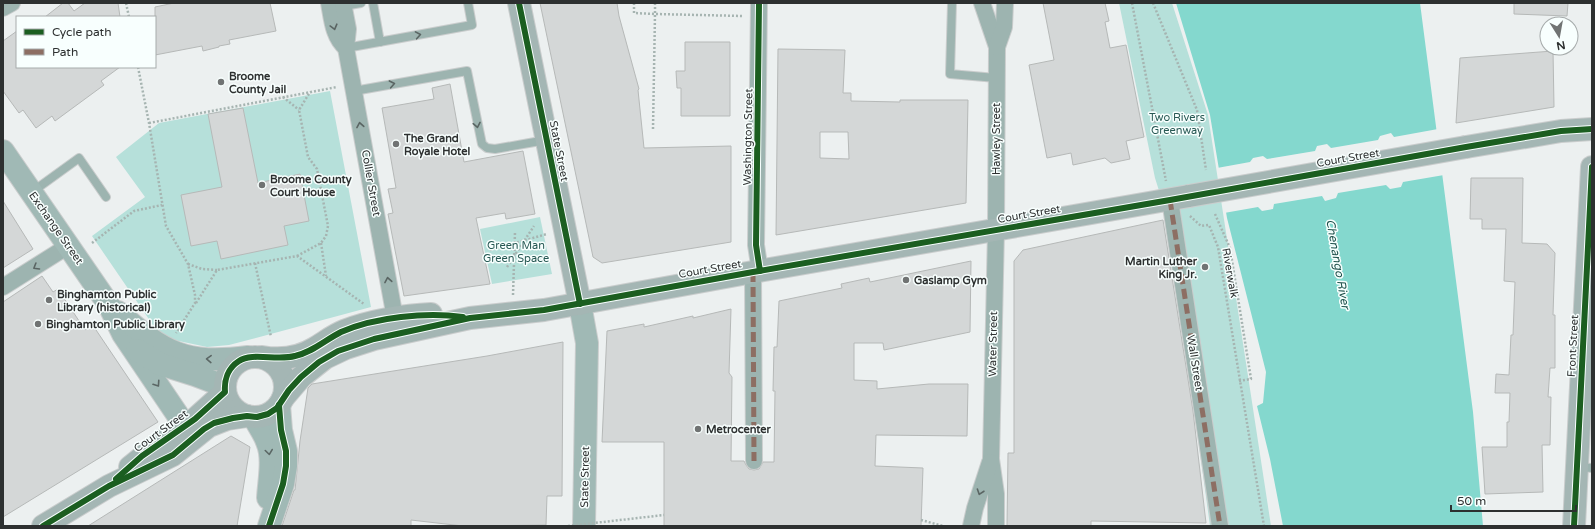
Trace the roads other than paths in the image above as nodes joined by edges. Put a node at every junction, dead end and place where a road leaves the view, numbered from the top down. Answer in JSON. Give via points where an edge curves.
{"nodes":[{"id":1,"x":12,"y":3,"type":"edge"},
{"id":2,"x":361,"y":3,"type":"edge"},
{"id":3,"x":373,"y":3,"type":"edge"},
{"id":4,"x":468,"y":3,"type":"edge"},
{"id":5,"x":519,"y":3,"type":"edge"},
{"id":6,"x":952,"y":3,"type":"edge"},
{"id":7,"x":1005,"y":3,"type":"edge"},
{"id":8,"x":339,"y":4,"type":"edge"},
{"id":9,"x":980,"y":4,"type":"edge"},
{"id":10,"x":3,"y":8,"type":"edge"},
{"id":11,"x":759,"y":10,"type":"edge"},
{"id":12,"x":380,"y":42,"type":"junction"},
{"id":13,"x":997,"y":47,"type":"junction"},
{"id":14,"x":346,"y":48,"type":"junction"},
{"id":15,"x":996,"y":78,"type":"junction"},
{"id":16,"x":353,"y":88,"type":"junction"},
{"id":17,"x":1592,"y":129,"type":"edge"},
{"id":18,"x":547,"y":140,"type":"junction"},
{"id":19,"x":3,"y":151,"type":"edge"},
{"id":20,"x":1592,"y":167,"type":"edge"},
{"id":21,"x":32,"y":192,"type":"junction"},
{"id":22,"x":106,"y":197,"type":"dead end"},
{"id":23,"x":1180,"y":198,"type":"junction"},
{"id":24,"x":996,"y":230,"type":"junction"},
{"id":25,"x":68,"y":246,"type":"junction"},
{"id":26,"x":1590,"y":258,"type":"edge"},
{"id":27,"x":757,"y":271,"type":"junction"},
{"id":28,"x":3,"y":287,"type":"edge"},
{"id":29,"x":1589,"y":301,"type":"edge"},
{"id":30,"x":580,"y":304,"type":"junction"},
{"id":31,"x":109,"y":305,"type":"junction"},
{"id":32,"x":395,"y":318,"type":"junction"},
{"id":33,"x":470,"y":318,"type":"junction"},
{"id":34,"x":127,"y":340,"type":"junction"},
{"id":35,"x":255,"y":357,"type":"junction"},
{"id":36,"x":224,"y":389,"type":"junction"},
{"id":37,"x":281,"y":401,"type":"junction"},
{"id":38,"x":250,"y":416,"type":"junction"},
{"id":39,"x":182,"y":429,"type":"junction"},
{"id":40,"x":991,"y":459,"type":"junction"},
{"id":41,"x":754,"y":461,"type":"dead end"},
{"id":42,"x":1584,"y":467,"type":"edge"},
{"id":43,"x":109,"y":486,"type":"junction"},
{"id":44,"x":43,"y":526,"type":"edge"},
{"id":45,"x":266,"y":526,"type":"edge"},
{"id":46,"x":269,"y":526,"type":"edge"},
{"id":47,"x":584,"y":526,"type":"edge"},
{"id":48,"x":971,"y":526,"type":"edge"},
{"id":49,"x":996,"y":526,"type":"edge"},
{"id":50,"x":1220,"y":526,"type":"edge"},
{"id":51,"x":1574,"y":526,"type":"edge"}],
"edges":[{"from":1,"to":10,"type":"street"},
{"from":2,"to":8,"type":"lane"},
{"from":3,"to":12,"type":"lane"},
{"from":12,"to":4,"type":"lane","one_way":true,"via":[[472,24]]},
{"from":5,"to":18,"type":"main road","name":"State Street"},
{"from":6,"to":15,"type":"lane","via":[[950,74]]},
{"from":7,"to":13,"type":"street","name":"Hawley Street","via":[[1004,26]]},
{"from":8,"to":14,"type":"street","name":"Collier Street","via":[[335,31]]},
{"from":9,"to":13,"type":"street","name":"Hawley Street"},
{"from":11,"to":27,"type":"street","name":"Washington Street"},
{"from":12,"to":14,"type":"lane"},
{"from":13,"to":15,"type":"street","name":"Hawley Street"},
{"from":14,"to":16,"type":"street","name":"Collier Street"},
{"from":15,"to":24,"type":"street","name":"Hawley Street"},
{"from":16,"to":18,"type":"lane","one_way":true,"via":[[467,71],[482,144],[495,149]]},
{"from":32,"to":16,"type":"street","name":"Collier Street","one_way":true},
{"from":17,"to":23,"type":"main road","name":"Court Street","bridge":true,"via":[[1561,131]]},
{"from":18,"to":30,"type":"main road","name":"State Street"},
{"from":19,"to":21,"type":"main road","name":"Exchange Street"},
{"from":20,"to":26,"type":"main road","name":"Front Street"},
{"from":21,"to":22,"type":"lane","via":[[79,158]]},
{"from":21,"to":25,"type":"main road","name":"Exchange Street"},
{"from":23,"to":24,"type":"main road","name":"Court Street"},
{"from":23,"to":50,"type":"street","name":"Wall Street"},
{"from":24,"to":27,"type":"main road","name":"Court Street"},
{"from":24,"to":40,"type":"street","name":"Water Street"},
{"from":25,"to":28,"type":"street","one_way":true},
{"from":25,"to":31,"type":"main road","name":"Exchange Street"},
{"from":26,"to":29,"type":"main road","name":"Front Street"},
{"from":27,"to":30,"type":"main road","name":"Court Street"},
{"from":27,"to":41,"type":"street","name":"Washington Street"},
{"from":29,"to":42,"type":"main road","name":"Front Street","via":[[1583,416]]},
{"from":30,"to":33,"type":"main road","name":"Court Street"},
{"from":30,"to":47,"type":"main road","name":"State Street","via":[[586,343]]},
{"from":31,"to":34,"type":"main road","name":"Exchange Street"},
{"from":35,"to":31,"type":"main road","name":"Exchange Street","one_way":true,"via":[[210,360],[178,354],[151,340]]},
{"from":32,"to":33,"type":"main road","name":"Court Street","via":[[434,314]]},
{"from":32,"to":35,"type":"main road","name":"Court Street","via":[[345,331],[299,356]]},
{"from":33,"to":37,"type":"main road","name":"Court Street","via":[[374,339],[338,351],[312,367]]},
{"from":34,"to":36,"type":"main road","name":"Exchange Street","via":[[160,364],[195,375]]},
{"from":34,"to":39,"type":"main road","name":"Exchange Street","one_way":true,"via":[[177,414]]},
{"from":35,"to":36,"type":"main road","via":[[239,361],[231,367],[226,376]]},
{"from":35,"to":37,"type":"main road","via":[[274,364],[283,375],[285,385]]},
{"from":36,"to":38,"type":"main road","via":[[232,407]]},
{"from":36,"to":39,"type":"main road","name":"Court Street"},
{"from":37,"to":38,"type":"main road","via":[[268,414]]},
{"from":37,"to":46,"type":"main road","via":[[281,430],[286,451],[286,466],[283,484]]},
{"from":38,"to":43,"type":"main road","name":"Court Street","via":[[227,419],[209,426],[173,455]]},
{"from":38,"to":45,"type":"main road","one_way":true,"via":[[270,450]]},
{"from":39,"to":43,"type":"main road","name":"Court Street","via":[[142,456]]},
{"from":40,"to":48,"type":"street","name":"Water Street","one_way":true,"via":[[974,508]]},
{"from":40,"to":49,"type":"street","name":"Water Street","via":[[996,494]]},
{"from":42,"to":51,"type":"main road","name":"Front Street"},
{"from":43,"to":44,"type":"main road","name":"Court Street"}]}
